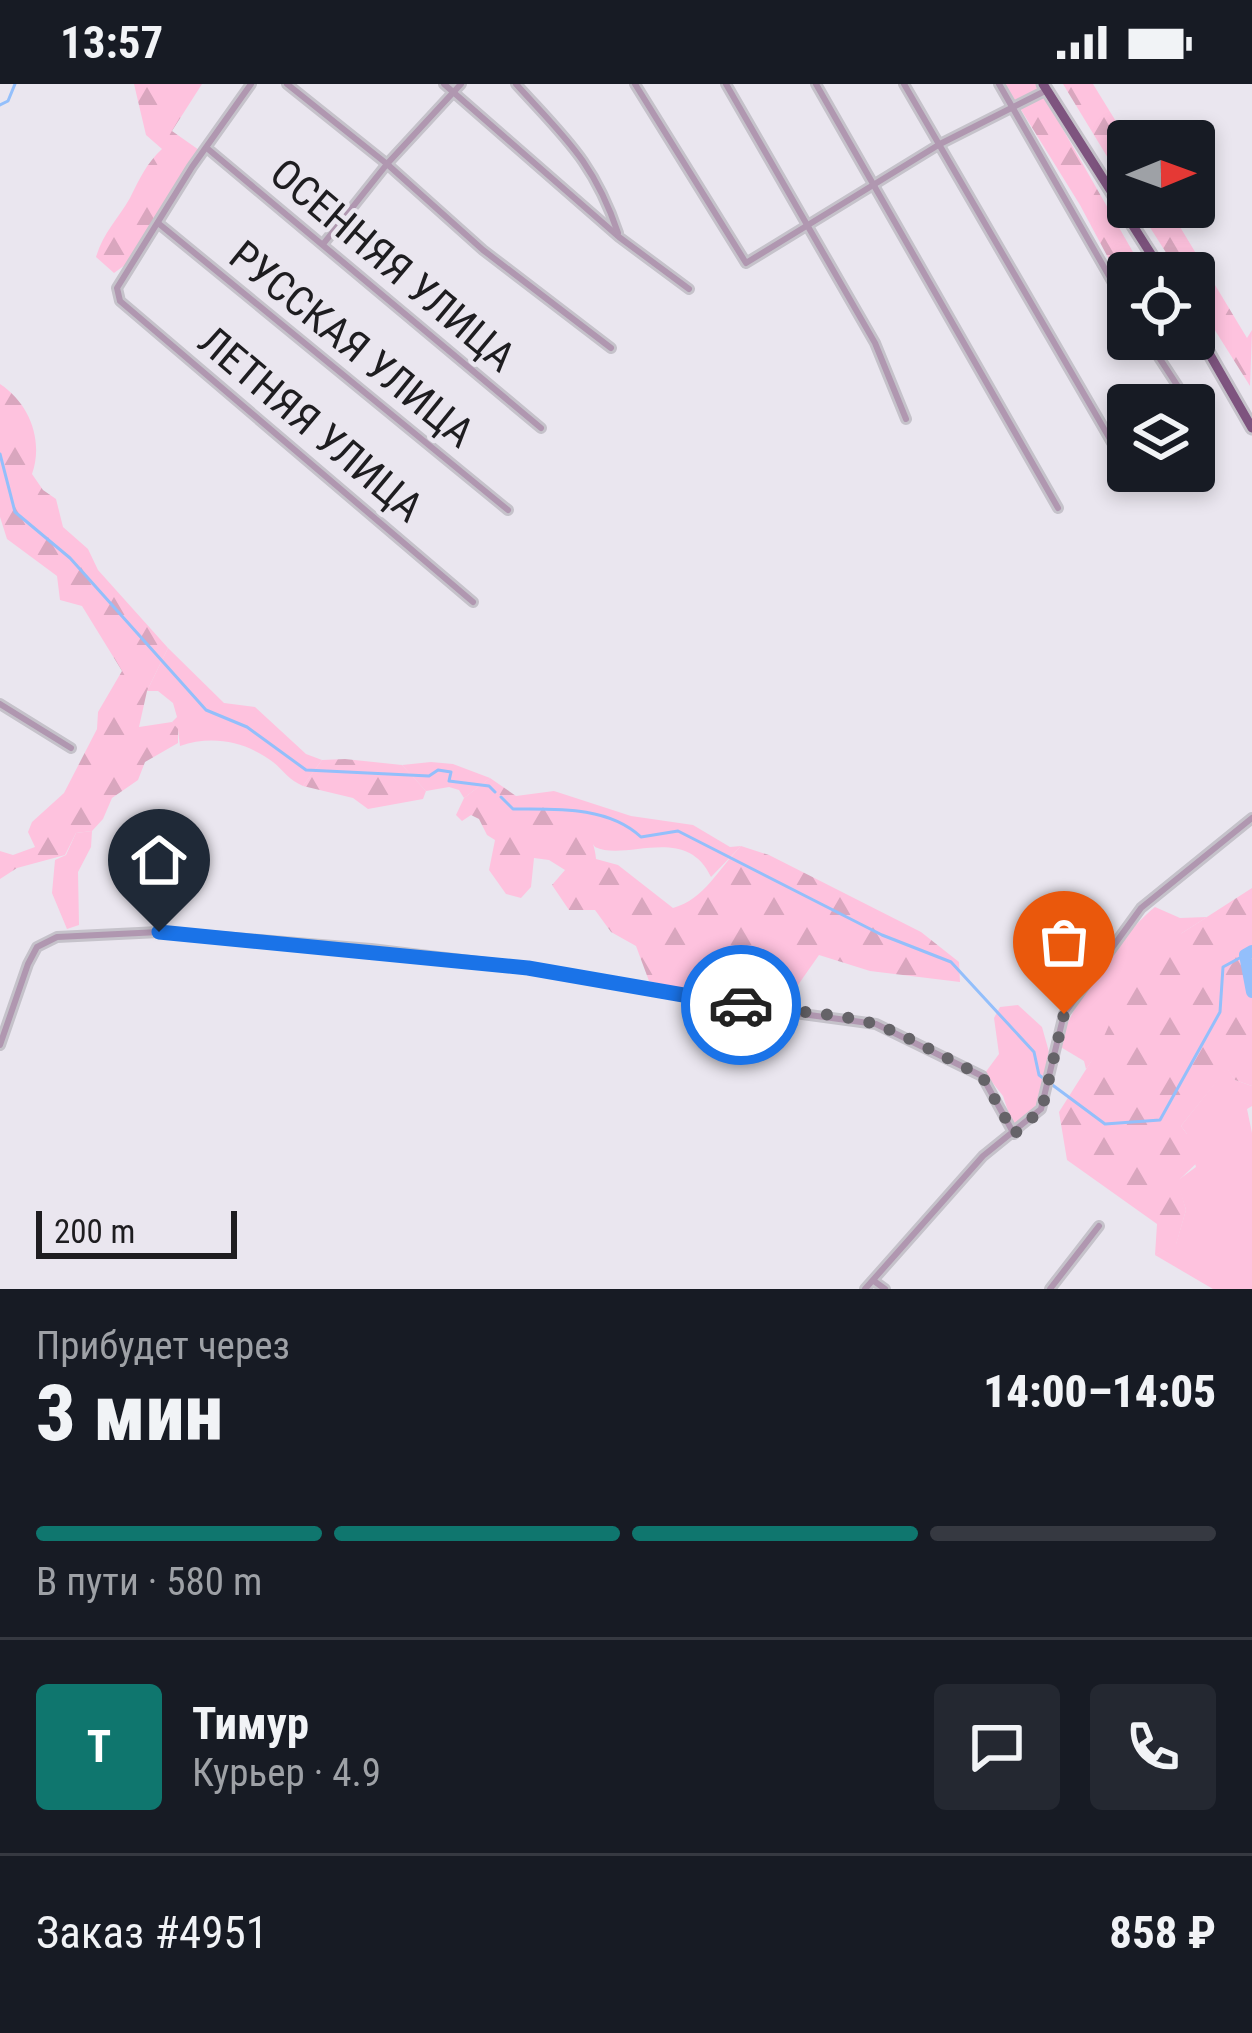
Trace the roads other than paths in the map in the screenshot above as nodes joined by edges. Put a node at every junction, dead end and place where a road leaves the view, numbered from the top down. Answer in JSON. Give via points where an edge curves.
{"nodes":[{"id":1,"x":251,"y":84,"type":"edge"},
{"id":2,"x":287,"y":84,"type":"edge"},
{"id":3,"x":444,"y":84,"type":"edge"},
{"id":4,"x":461,"y":84,"type":"edge"},
{"id":5,"x":516,"y":84,"type":"edge"},
{"id":6,"x":635,"y":84,"type":"edge"},
{"id":7,"x":726,"y":84,"type":"edge"},
{"id":8,"x":816,"y":84,"type":"edge"},
{"id":9,"x":904,"y":84,"type":"edge"},
{"id":10,"x":999,"y":84,"type":"edge"},
{"id":11,"x":1045,"y":87,"type":"edge"},
{"id":12,"x":453,"y":93,"type":"junction"},
{"id":13,"x":1013,"y":106,"type":"junction"},
{"id":14,"x":940,"y":144,"type":"junction"},
{"id":15,"x":207,"y":148,"type":"junction"},
{"id":16,"x":387,"y":164,"type":"junction"},
{"id":17,"x":873,"y":187,"type":"junction"},
{"id":18,"x":158,"y":224,"type":"junction"},
{"id":19,"x":811,"y":225,"type":"junction"},
{"id":20,"x":619,"y":237,"type":"junction"},
{"id":21,"x":324,"y":243,"type":"junction"},
{"id":22,"x":1150,"y":252,"type":"edge"},
{"id":23,"x":1107,"y":274,"type":"edge"},
{"id":24,"x":689,"y":289,"type":"dead end"},
{"id":25,"x":611,"y":348,"type":"dead end"},
{"id":26,"x":1213,"y":360,"type":"edge"},
{"id":27,"x":906,"y":418,"type":"dead end"},
{"id":28,"x":542,"y":428,"type":"dead end"},
{"id":29,"x":1252,"y":428,"type":"edge"},
{"id":30,"x":1107,"y":434,"type":"edge"},
{"id":31,"x":1058,"y":508,"type":"dead end"},
{"id":32,"x":508,"y":510,"type":"dead end"},
{"id":33,"x":473,"y":602,"type":"dead end"},
{"id":34,"x":0,"y":704,"type":"edge"},
{"id":35,"x":71,"y":748,"type":"dead end"},
{"id":36,"x":1252,"y":818,"type":"edge"},
{"id":37,"x":0,"y":1045,"type":"edge"},
{"id":38,"x":1014,"y":1134,"type":"junction"},
{"id":39,"x":1099,"y":1226,"type":"dead end"},
{"id":40,"x":874,"y":1281,"type":"junction"},
{"id":41,"x":865,"y":1289,"type":"edge"},
{"id":42,"x":885,"y":1289,"type":"edge"},
{"id":43,"x":1050,"y":1289,"type":"edge"}],
"edges":[{"from":1,"to":15,"type":"street"},
{"from":2,"to":16,"type":"street"},
{"from":3,"to":12,"type":"street"},
{"from":4,"to":12,"type":"street"},
{"from":5,"to":20,"type":"street","via":[[586,162]]},
{"from":6,"to":19,"type":"street","via":[[746,263]]},
{"from":7,"to":19,"type":"street"},
{"from":8,"to":17,"type":"street"},
{"from":9,"to":14,"type":"street"},
{"from":10,"to":13,"type":"street"},
{"from":11,"to":13,"type":"street"},
{"from":11,"to":22,"type":"main road"},
{"from":12,"to":16,"type":"street"},
{"from":12,"to":20,"type":"street"},
{"from":13,"to":14,"type":"street"},
{"from":13,"to":23,"type":"street"},
{"from":14,"to":17,"type":"street"},
{"from":14,"to":30,"type":"street"},
{"from":15,"to":18,"type":"street"},
{"from":15,"to":21,"type":"street","name":"ОСЕННЯЯ УЛИЦА"},
{"from":16,"to":21,"type":"street"},
{"from":16,"to":25,"type":"street"},
{"from":17,"to":19,"type":"street"},
{"from":17,"to":31,"type":"street"},
{"from":18,"to":32,"type":"street","name":"РУССКАЯ УЛИЦА"},
{"from":18,"to":33,"type":"street","name":"ЛЕТНЯЯ УЛИЦА","via":[[118,288],[120,301]]},
{"from":19,"to":27,"type":"street"},
{"from":20,"to":24,"type":"street"},
{"from":21,"to":28,"type":"street","name":"ОСЕННЯЯ УЛИЦА"},
{"from":26,"to":29,"type":"main road"},
{"from":34,"to":35,"type":"street"},
{"from":36,"to":38,"type":"street","via":[[1141,908],[1064,1014],[1042,1109]]},
{"from":37,"to":38,"type":"street","via":[[28,964],[57,937],[159,932],[347,947],[876,1024],[982,1076]]},
{"from":38,"to":40,"type":"street","via":[[983,1156]]},
{"from":39,"to":43,"type":"street"},
{"from":40,"to":41,"type":"street"},
{"from":40,"to":42,"type":"street"}]}
